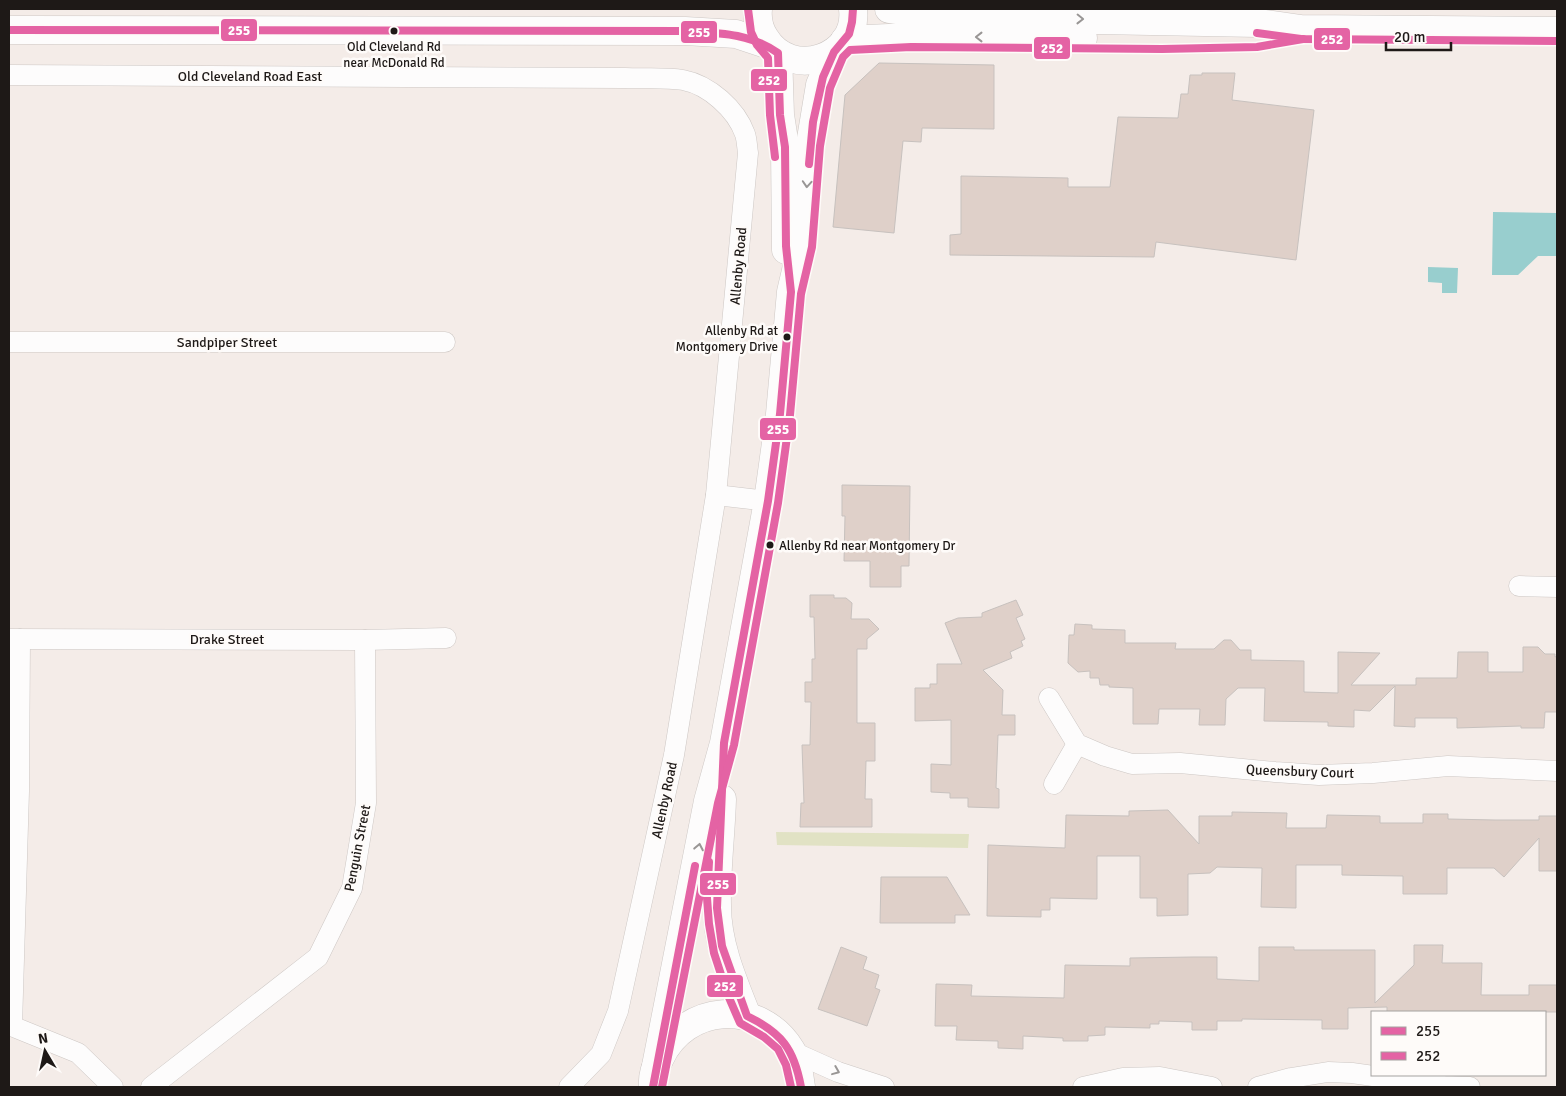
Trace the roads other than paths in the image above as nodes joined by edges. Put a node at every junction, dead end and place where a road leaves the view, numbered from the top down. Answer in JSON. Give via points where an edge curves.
{"nodes":[{"id":1,"x":758,"y":9,"type":"edge"},
{"id":2,"x":853,"y":9,"type":"edge"},
{"id":3,"x":889,"y":9,"type":"edge"},
{"id":4,"x":1301,"y":29,"type":"junction"},
{"id":5,"x":9,"y":30,"type":"edge"},
{"id":6,"x":1557,"y":31,"type":"edge"},
{"id":7,"x":840,"y":46,"type":"junction"},
{"id":8,"x":774,"y":49,"type":"junction"},
{"id":9,"x":9,"y":75,"type":"edge"},
{"id":10,"x":700,"y":86,"type":"joint"},
{"id":11,"x":792,"y":292,"type":"junction"},
{"id":12,"x":9,"y":342,"type":"edge"},
{"id":13,"x":444,"y":342,"type":"dead end"},
{"id":14,"x":716,"y":496,"type":"junction"},
{"id":15,"x":768,"y":501,"type":"junction"},
{"id":16,"x":1520,"y":586,"type":"dead end"},
{"id":17,"x":1557,"y":586,"type":"edge"},
{"id":18,"x":446,"y":638,"type":"dead end"},
{"id":19,"x":14,"y":639,"type":"edge"},
{"id":20,"x":365,"y":640,"type":"junction"},
{"id":21,"x":1049,"y":698,"type":"dead end"},
{"id":22,"x":724,"y":743,"type":"junction"},
{"id":23,"x":1077,"y":744,"type":"junction"},
{"id":24,"x":1557,"y":771,"type":"edge"},
{"id":25,"x":1054,"y":784,"type":"dead end"},
{"id":26,"x":747,"y":1016,"type":"junction"},
{"id":27,"x":10,"y":1025,"type":"edge"},
{"id":28,"x":792,"y":1051,"type":"junction"},
{"id":29,"x":1371,"y":1076,"type":"edge"},
{"id":30,"x":1373,"y":1076,"type":"edge"},
{"id":31,"x":653,"y":1081,"type":"edge"},
{"id":32,"x":113,"y":1087,"type":"edge"},
{"id":33,"x":151,"y":1087,"type":"edge"},
{"id":34,"x":569,"y":1087,"type":"edge"},
{"id":35,"x":801,"y":1087,"type":"edge"},
{"id":36,"x":884,"y":1087,"type":"edge"},
{"id":37,"x":1083,"y":1087,"type":"edge"},
{"id":38,"x":1212,"y":1087,"type":"edge"},
{"id":39,"x":1258,"y":1087,"type":"edge"},
{"id":40,"x":1470,"y":1087,"type":"edge"}],
"edges":[{"from":1,"to":8,"type":"main road","via":[[761,32]]},
{"from":2,"to":7,"type":"main road","via":[[851,28]]},
{"from":3,"to":4,"type":"main road","one_way":true,"via":[[944,17],[1258,23]]},
{"from":4,"to":6,"type":"main road"},
{"from":4,"to":7,"type":"main road","one_way":true,"via":[[1258,37],[911,37]]},
{"from":5,"to":8,"type":"main road","via":[[685,31],[736,34]]},
{"from":7,"to":8,"type":"main road","via":[[821,59],[806,61],[792,60]]},
{"from":7,"to":11,"type":"main road","one_way":true,"via":[[820,85],[810,145],[802,245]]},
{"from":8,"to":11,"type":"main road","via":[[785,147],[786,246]]},
{"from":9,"to":10,"type":"street","name":"Old Cleveland Road East","via":[[625,78],[683,80]]},
{"from":10,"to":14,"type":"street","name":"Allenby Road","via":[[730,110],[744,134],[748,153]]},
{"from":11,"to":15,"type":"main road"},
{"from":12,"to":13,"type":"street","name":"Sandpiper Street"},
{"from":14,"to":15,"type":"street"},
{"from":14,"to":34,"type":"street","name":"Allenby Road","via":[[674,755],[618,1011],[601,1054]]},
{"from":15,"to":22,"type":"main road"},
{"from":16,"to":17,"type":"street"},
{"from":18,"to":20,"type":"street","name":"Drake Street"},
{"from":19,"to":20,"type":"street","name":"Drake Street"},
{"from":19,"to":27,"type":"street","via":[[20,792]]},
{"from":20,"to":33,"type":"street","name":"Penguin Street","via":[[366,803],[352,888],[318,957]]},
{"from":21,"to":23,"type":"street"},
{"from":22,"to":26,"type":"main road","via":[[717,908],[722,946]]},
{"from":31,"to":22,"type":"main road","one_way":true,"via":[[708,801]]},
{"from":23,"to":24,"type":"street","name":"Queensbury Court","via":[[1132,764],[1180,763],[1319,775],[1448,766]]},
{"from":23,"to":25,"type":"street"},
{"from":26,"to":28,"type":"main road","via":[[773,1030]]},
{"from":26,"to":31,"type":"main road","via":[[725,1013],[702,1018],[682,1029],[666,1045]]},
{"from":27,"to":32,"type":"street","via":[[78,1054]]},
{"from":28,"to":35,"type":"main road"},
{"from":28,"to":36,"type":"street","one_way":true,"via":[[838,1072]]},
{"from":29,"to":39,"type":"street","via":[[1328,1072]]},
{"from":30,"to":40,"type":"street"},
{"from":37,"to":38,"type":"street","via":[[1123,1078],[1160,1077]]}]}
